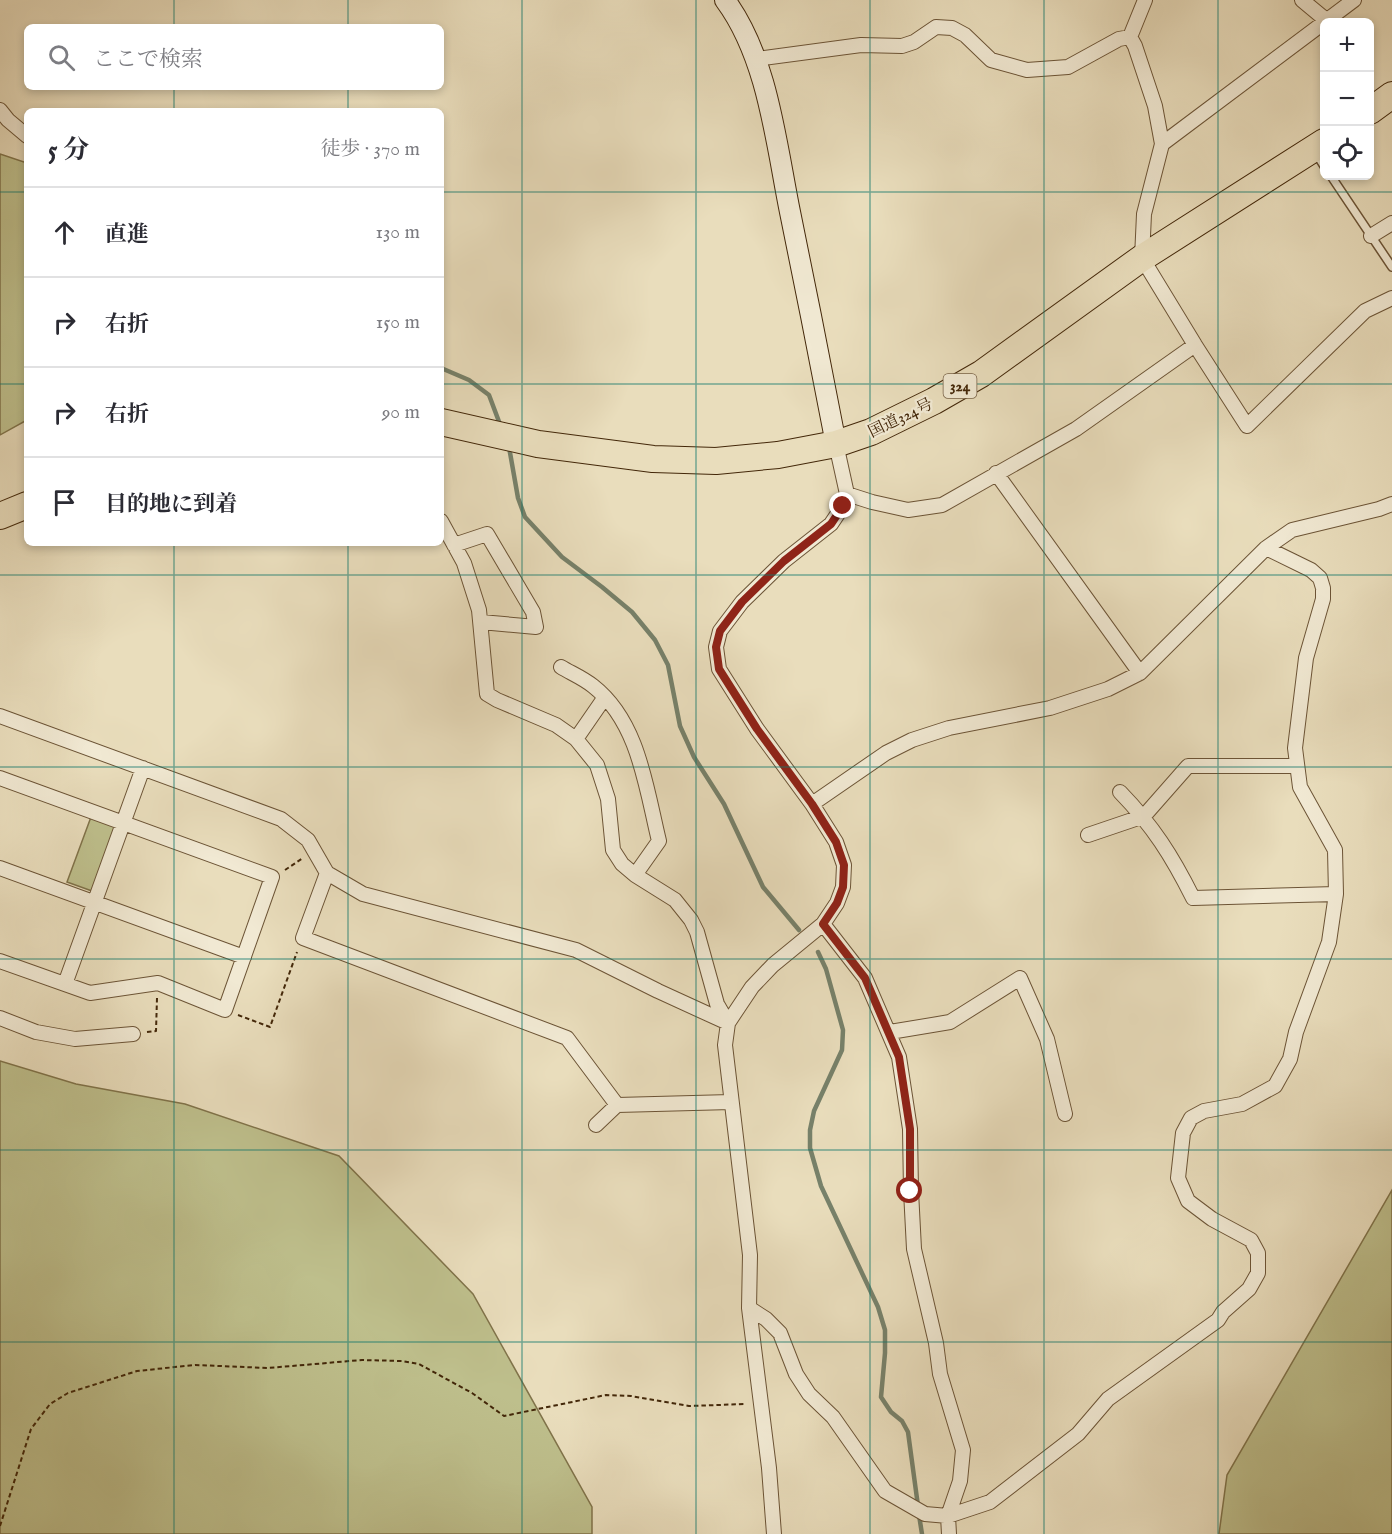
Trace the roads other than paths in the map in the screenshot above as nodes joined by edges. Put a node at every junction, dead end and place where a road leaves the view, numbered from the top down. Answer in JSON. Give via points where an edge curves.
{"nodes":[{"id":1,"x":725,"y":0,"type":"edge"},
{"id":2,"x":1145,"y":0,"type":"edge"},
{"id":3,"x":1302,"y":0,"type":"edge"},
{"id":4,"x":1354,"y":0,"type":"edge"},
{"id":5,"x":1324,"y":18,"type":"edge"},
{"id":6,"x":1329,"y":18,"type":"edge"},
{"id":7,"x":1320,"y":25,"type":"edge"},
{"id":8,"x":1130,"y":37,"type":"junction"},
{"id":9,"x":756,"y":59,"type":"junction"},
{"id":10,"x":1392,"y":95,"type":"edge"},
{"id":11,"x":1374,"y":108,"type":"edge"},
{"id":12,"x":0,"y":110,"type":"edge"},
{"id":13,"x":24,"y":133,"type":"edge"},
{"id":14,"x":1162,"y":144,"type":"junction"},
{"id":15,"x":1320,"y":153,"type":"edge"},
{"id":16,"x":1334,"y":180,"type":"edge"},
{"id":17,"x":1392,"y":222,"type":"edge"},
{"id":18,"x":1371,"y":236,"type":"junction"},
{"id":19,"x":1142,"y":258,"type":"junction"},
{"id":20,"x":1392,"y":267,"type":"edge"},
{"id":21,"x":1392,"y":298,"type":"edge"},
{"id":22,"x":1194,"y":345,"type":"junction"},
{"id":23,"x":444,"y":424,"type":"edge"},
{"id":24,"x":837,"y":444,"type":"junction"},
{"id":25,"x":996,"y":473,"type":"junction"},
{"id":26,"x":847,"y":494,"type":"junction"},
{"id":27,"x":1392,"y":504,"type":"edge"},
{"id":28,"x":24,"y":506,"type":"edge"},
{"id":29,"x":0,"y":516,"type":"edge"},
{"id":30,"x":444,"y":526,"type":"edge"},
{"id":31,"x":454,"y":544,"type":"junction"},
{"id":32,"x":1266,"y":548,"type":"junction"},
{"id":33,"x":481,"y":622,"type":"junction"},
{"id":34,"x":561,"y":667,"type":"dead end"},
{"id":35,"x":1140,"y":673,"type":"junction"},
{"id":36,"x":605,"y":697,"type":"junction"},
{"id":37,"x":0,"y":716,"type":"edge"},
{"id":38,"x":576,"y":739,"type":"junction"},
{"id":39,"x":1297,"y":766,"type":"junction"},
{"id":40,"x":142,"y":768,"type":"junction"},
{"id":41,"x":0,"y":778,"type":"edge"},
{"id":42,"x":1120,"y":792,"type":"dead end"},
{"id":43,"x":812,"y":804,"type":"junction"},
{"id":44,"x":1144,"y":816,"type":"junction"},
{"id":45,"x":123,"y":823,"type":"junction"},
{"id":46,"x":1088,"y":835,"type":"dead end"},
{"id":47,"x":0,"y":868,"type":"edge"},
{"id":48,"x":327,"y":873,"type":"junction"},
{"id":49,"x":635,"y":875,"type":"junction"},
{"id":50,"x":1336,"y":894,"type":"junction"},
{"id":51,"x":94,"y":902,"type":"junction"},
{"id":52,"x":823,"y":924,"type":"junction"},
{"id":53,"x":244,"y":957,"type":"junction"},
{"id":54,"x":0,"y":961,"type":"edge"},
{"id":55,"x":65,"y":984,"type":"junction"},
{"id":56,"x":0,"y":1018,"type":"edge"},
{"id":57,"x":728,"y":1023,"type":"junction"},
{"id":58,"x":890,"y":1032,"type":"junction"},
{"id":59,"x":133,"y":1034,"type":"dead end"},
{"id":60,"x":731,"y":1102,"type":"junction"},
{"id":61,"x":617,"y":1105,"type":"junction"},
{"id":62,"x":1065,"y":1114,"type":"dead end"},
{"id":63,"x":596,"y":1125,"type":"dead end"},
{"id":64,"x":749,"y":1308,"type":"junction"},
{"id":65,"x":948,"y":1516,"type":"junction"},
{"id":66,"x":774,"y":1534,"type":"edge"},
{"id":67,"x":949,"y":1534,"type":"edge"}],
"edges":[{"from":1,"to":9,"type":"street"},
{"from":2,"to":8,"type":"street"},
{"from":3,"to":5,"type":"street"},
{"from":4,"to":6,"type":"street"},
{"from":7,"to":14,"type":"street"},
{"from":8,"to":9,"type":"street","via":[[1068,67],[1027,70],[991,60],[958,31],[936,27],[902,46],[861,45]]},
{"from":8,"to":14,"type":"street","via":[[1155,106]]},
{"from":9,"to":24,"type":"street"},
{"from":10,"to":11,"type":"highway"},
{"from":12,"to":13,"type":"street"},
{"from":14,"to":19,"type":"street","via":[[1144,214]]},
{"from":15,"to":19,"type":"highway","name":"国道324号","number":"324"},
{"from":16,"to":18,"type":"lane"},
{"from":17,"to":18,"type":"street"},
{"from":18,"to":20,"type":"lane"},
{"from":19,"to":22,"type":"street"},
{"from":19,"to":24,"type":"highway","name":"国道324号","number":"324","via":[[981,374],[871,432]]},
{"from":21,"to":22,"type":"street","via":[[1365,311],[1247,426]]},
{"from":22,"to":25,"type":"street","via":[[1076,429]]},
{"from":23,"to":24,"type":"highway","name":"国道324号","number":"324","via":[[538,444],[653,459],[716,461],[778,456]]},
{"from":24,"to":26,"type":"street"},
{"from":25,"to":26,"type":"street","via":[[942,505],[908,510]]},
{"from":25,"to":35,"type":"street"},
{"from":26,"to":43,"type":"street","via":[[831,524],[784,561],[742,602],[720,631],[716,647],[719,669]]},
{"from":27,"to":32,"type":"street","via":[[1292,530]]},
{"from":28,"to":29,"type":"highway"},
{"from":30,"to":31,"type":"street"},
{"from":31,"to":33,"type":"street","via":[[464,563]]},
{"from":31,"to":33,"type":"street","via":[[487,534],[533,612],[536,627]]},
{"from":32,"to":35,"type":"street"},
{"from":32,"to":39,"type":"street","via":[[1311,570],[1320,578],[1323,588],[1306,658],[1295,748]]},
{"from":33,"to":38,"type":"street","via":[[488,694],[556,725]]},
{"from":34,"to":36,"type":"street"},
{"from":35,"to":43,"type":"street","via":[[1108,689],[1050,708],[949,728],[912,740],[886,753]]},
{"from":36,"to":38,"type":"street"},
{"from":36,"to":49,"type":"street","via":[[627,727],[639,755],[659,841]]},
{"from":37,"to":40,"type":"street"},
{"from":38,"to":49,"type":"street","via":[[597,765],[608,799],[613,850]]},
{"from":39,"to":44,"type":"street","via":[[1188,766]]},
{"from":39,"to":50,"type":"street","via":[[1300,787],[1335,850]]},
{"from":40,"to":45,"type":"street"},
{"from":40,"to":48,"type":"street","via":[[281,819],[308,840]]},
{"from":41,"to":45,"type":"street"},
{"from":42,"to":44,"type":"street"},
{"from":43,"to":52,"type":"street","via":[[836,842],[844,865],[843,887]]},
{"from":44,"to":46,"type":"street"},
{"from":44,"to":50,"type":"street","via":[[1172,856],[1193,898]]},
{"from":45,"to":51,"type":"street"},
{"from":45,"to":53,"type":"street","via":[[272,878]]},
{"from":47,"to":51,"type":"street"},
{"from":48,"to":57,"type":"street","via":[[363,894],[576,950]]},
{"from":48,"to":61,"type":"street","via":[[303,938],[567,1038]]},
{"from":49,"to":57,"type":"street","via":[[675,900],[691,920],[717,1004]]},
{"from":50,"to":65,"type":"street","via":[[1329,942],[1290,1059],[1275,1086],[1242,1104],[1204,1111],[1191,1118],[1183,1133],[1178,1178],[1188,1201],[1251,1240],[1258,1253],[1258,1273],[1249,1289],[1218,1320],[1108,1399],[1077,1434],[990,1502]]},
{"from":51,"to":53,"type":"street"},
{"from":51,"to":55,"type":"street"},
{"from":52,"to":57,"type":"street","via":[[773,965],[752,987]]},
{"from":52,"to":58,"type":"street","via":[[865,978]]},
{"from":53,"to":55,"type":"street","via":[[225,1010],[158,983],[90,993]]},
{"from":54,"to":55,"type":"street"},
{"from":56,"to":59,"type":"street","via":[[36,1032],[75,1040]]},
{"from":57,"to":60,"type":"street","via":[[725,1045]]},
{"from":58,"to":62,"type":"street","via":[[950,1022],[1020,978],[1047,1040]]},
{"from":58,"to":65,"type":"street","via":[[899,1057],[910,1129],[914,1249],[940,1374],[963,1450],[960,1481]]},
{"from":60,"to":61,"type":"street"},
{"from":60,"to":64,"type":"street","via":[[750,1255]]},
{"from":61,"to":63,"type":"street"},
{"from":64,"to":65,"type":"street","via":[[780,1333],[796,1374],[809,1394],[838,1424],[885,1491],[925,1514]]},
{"from":64,"to":66,"type":"street"},
{"from":65,"to":67,"type":"street"}]}
